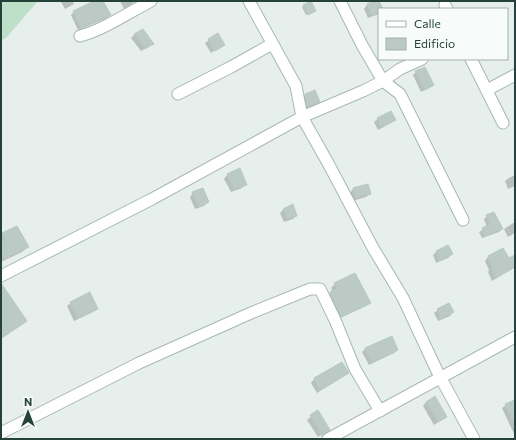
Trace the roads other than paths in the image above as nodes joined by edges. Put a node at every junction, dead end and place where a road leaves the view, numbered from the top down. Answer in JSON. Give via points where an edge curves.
{"nodes":[{"id":1,"x":151,"y":1,"type":"edge"},
{"id":2,"x":249,"y":1,"type":"edge"},
{"id":3,"x":340,"y":1,"type":"edge"},
{"id":4,"x":80,"y":36,"type":"dead end"},
{"id":5,"x":272,"y":44,"type":"junction"},
{"id":6,"x":420,"y":60,"type":"edge"},
{"id":7,"x":472,"y":60,"type":"edge"},
{"id":8,"x":515,"y":75,"type":"edge"},
{"id":9,"x":383,"y":81,"type":"junction"},
{"id":10,"x":487,"y":90,"type":"junction"},
{"id":11,"x":178,"y":94,"type":"dead end"},
{"id":12,"x":302,"y":117,"type":"junction"},
{"id":13,"x":503,"y":123,"type":"dead end"},
{"id":14,"x":463,"y":220,"type":"dead end"},
{"id":15,"x":1,"y":276,"type":"edge"},
{"id":16,"x":515,"y":337,"type":"edge"},
{"id":17,"x":442,"y":377,"type":"junction"},
{"id":18,"x":380,"y":411,"type":"junction"},
{"id":19,"x":1,"y":433,"type":"edge"},
{"id":20,"x":328,"y":439,"type":"edge"},
{"id":21,"x":474,"y":439,"type":"edge"}],
"edges":[{"from":1,"to":4,"type":"street","via":[[109,24]]},
{"from":2,"to":5,"type":"street"},
{"from":3,"to":9,"type":"street"},
{"from":5,"to":11,"type":"street"},
{"from":5,"to":12,"type":"street","via":[[296,86]]},
{"from":6,"to":9,"type":"street"},
{"from":7,"to":10,"type":"street"},
{"from":8,"to":10,"type":"street"},
{"from":9,"to":12,"type":"street"},
{"from":9,"to":14,"type":"street","via":[[400,94]]},
{"from":10,"to":13,"type":"street"},
{"from":12,"to":15,"type":"street","via":[[152,199]]},
{"from":12,"to":17,"type":"street","via":[[403,298]]},
{"from":16,"to":17,"type":"street"},
{"from":17,"to":18,"type":"street"},
{"from":17,"to":21,"type":"street"},
{"from":18,"to":19,"type":"street","via":[[355,369],[320,289],[310,289],[139,363]]},
{"from":18,"to":20,"type":"street"}]}
